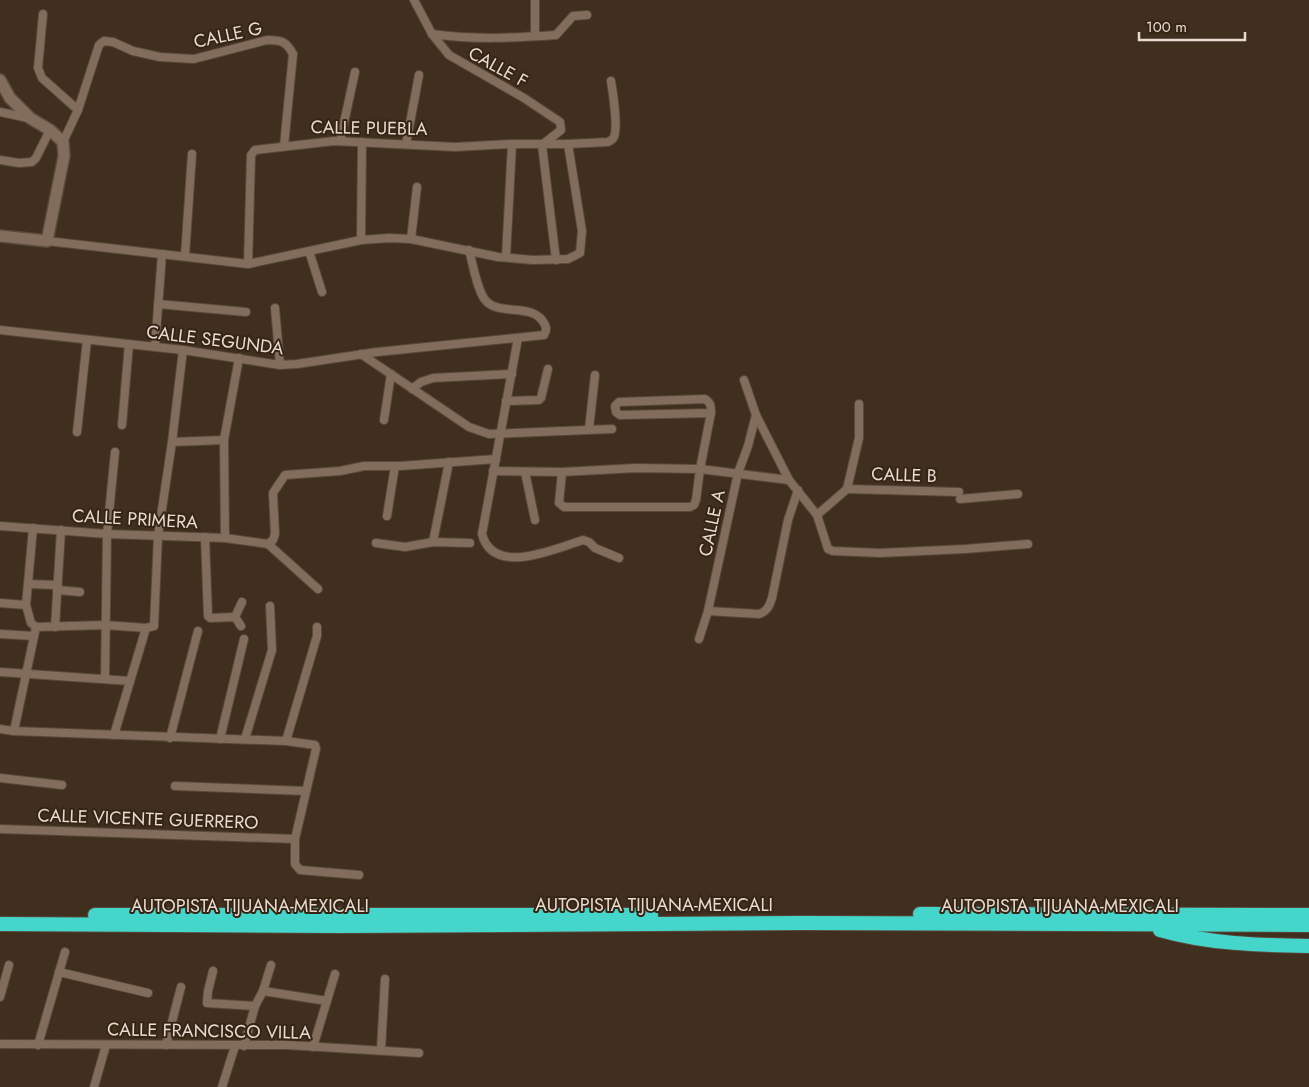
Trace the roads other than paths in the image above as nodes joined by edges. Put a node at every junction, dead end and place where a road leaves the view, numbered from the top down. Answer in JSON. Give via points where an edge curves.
{"nodes":[{"id":1,"x":414,"y":0,"type":"edge"},
{"id":2,"x":535,"y":0,"type":"edge"},
{"id":3,"x":43,"y":14,"type":"dead end"},
{"id":4,"x":587,"y":15,"type":"dead end"},
{"id":5,"x":432,"y":34,"type":"junction"},
{"id":6,"x":535,"y":36,"type":"junction"},
{"id":7,"x":355,"y":72,"type":"dead end"},
{"id":8,"x":418,"y":75,"type":"dead end"},
{"id":9,"x":0,"y":80,"type":"edge"},
{"id":10,"x":611,"y":80,"type":"dead end"},
{"id":11,"x":78,"y":110,"type":"junction"},
{"id":12,"x":0,"y":112,"type":"edge"},
{"id":13,"x":30,"y":118,"type":"junction"},
{"id":14,"x":50,"y":130,"type":"junction"},
{"id":15,"x":340,"y":141,"type":"junction"},
{"id":16,"x":63,"y":142,"type":"junction"},
{"id":17,"x":362,"y":142,"type":"junction"},
{"id":18,"x":406,"y":144,"type":"junction"},
{"id":19,"x":512,"y":144,"type":"junction"},
{"id":20,"x":568,"y":144,"type":"junction"},
{"id":21,"x":542,"y":145,"type":"junction"},
{"id":22,"x":284,"y":146,"type":"junction"},
{"id":23,"x":192,"y":154,"type":"dead end"},
{"id":24,"x":0,"y":160,"type":"edge"},
{"id":25,"x":417,"y":187,"type":"dead end"},
{"id":26,"x":0,"y":236,"type":"edge"},
{"id":27,"x":411,"y":239,"type":"junction"},
{"id":28,"x":47,"y":240,"type":"junction"},
{"id":29,"x":361,"y":240,"type":"junction"},
{"id":30,"x":469,"y":250,"type":"junction"},
{"id":31,"x":309,"y":251,"type":"junction"},
{"id":32,"x":162,"y":254,"type":"junction"},
{"id":33,"x":185,"y":256,"type":"junction"},
{"id":34,"x":506,"y":257,"type":"junction"},
{"id":35,"x":556,"y":260,"type":"junction"},
{"id":36,"x":248,"y":264,"type":"junction"},
{"id":37,"x":322,"y":292,"type":"dead end"},
{"id":38,"x":158,"y":304,"type":"junction"},
{"id":39,"x":275,"y":308,"type":"dead end"},
{"id":40,"x":246,"y":312,"type":"dead end"},
{"id":41,"x":0,"y":330,"type":"edge"},
{"id":42,"x":518,"y":338,"type":"junction"},
{"id":43,"x":86,"y":340,"type":"junction"},
{"id":44,"x":129,"y":344,"type":"junction"},
{"id":45,"x":155,"y":347,"type":"junction"},
{"id":46,"x":183,"y":350,"type":"junction"},
{"id":47,"x":361,"y":354,"type":"junction"},
{"id":48,"x":239,"y":358,"type":"junction"},
{"id":49,"x":280,"y":365,"type":"junction"},
{"id":50,"x":548,"y":369,"type":"dead end"},
{"id":51,"x":391,"y":374,"type":"junction"},
{"id":52,"x":512,"y":374,"type":"junction"},
{"id":53,"x":594,"y":375,"type":"dead end"},
{"id":54,"x":744,"y":380,"type":"dead end"},
{"id":55,"x":412,"y":389,"type":"junction"},
{"id":56,"x":506,"y":402,"type":"junction"},
{"id":57,"x":858,"y":404,"type":"dead end"},
{"id":58,"x":711,"y":413,"type":"junction"},
{"id":59,"x":756,"y":415,"type":"junction"},
{"id":60,"x":384,"y":420,"type":"dead end"},
{"id":61,"x":122,"y":425,"type":"dead end"},
{"id":62,"x":589,"y":429,"type":"junction"},
{"id":63,"x":612,"y":429,"type":"dead end"},
{"id":64,"x":77,"y":432,"type":"dead end"},
{"id":65,"x":500,"y":434,"type":"junction"},
{"id":66,"x":224,"y":440,"type":"junction"},
{"id":67,"x":172,"y":442,"type":"junction"},
{"id":68,"x":115,"y":452,"type":"dead end"},
{"id":69,"x":496,"y":459,"type":"junction"},
{"id":70,"x":449,"y":462,"type":"junction"},
{"id":71,"x":395,"y":466,"type":"junction"},
{"id":72,"x":700,"y":469,"type":"junction"},
{"id":73,"x":493,"y":472,"type":"junction"},
{"id":74,"x":525,"y":472,"type":"junction"},
{"id":75,"x":562,"y":472,"type":"junction"},
{"id":76,"x":738,"y":473,"type":"junction"},
{"id":77,"x":789,"y":480,"type":"junction"},
{"id":78,"x":847,"y":489,"type":"junction"},
{"id":79,"x":798,"y":490,"type":"junction"},
{"id":80,"x":1018,"y":494,"type":"dead end"},
{"id":81,"x":817,"y":515,"type":"junction"},
{"id":82,"x":387,"y":516,"type":"dead end"},
{"id":83,"x":535,"y":520,"type":"dead end"},
{"id":84,"x":0,"y":526,"type":"edge"},
{"id":85,"x":33,"y":528,"type":"junction"},
{"id":86,"x":61,"y":530,"type":"junction"},
{"id":87,"x":107,"y":534,"type":"junction"},
{"id":88,"x":158,"y":536,"type":"junction"},
{"id":89,"x":205,"y":537,"type":"junction"},
{"id":90,"x":225,"y":538,"type":"junction"},
{"id":91,"x":433,"y":542,"type":"junction"},
{"id":92,"x":376,"y":543,"type":"dead end"},
{"id":93,"x":470,"y":543,"type":"dead end"},
{"id":94,"x":268,"y":544,"type":"junction"},
{"id":95,"x":1028,"y":544,"type":"dead end"},
{"id":96,"x":619,"y":558,"type":"dead end"},
{"id":97,"x":28,"y":584,"type":"junction"},
{"id":98,"x":57,"y":588,"type":"junction"},
{"id":99,"x":318,"y":589,"type":"dead end"},
{"id":100,"x":80,"y":592,"type":"dead end"},
{"id":101,"x":242,"y":602,"type":"dead end"},
{"id":102,"x":0,"y":603,"type":"edge"},
{"id":103,"x":26,"y":605,"type":"junction"},
{"id":104,"x":270,"y":606,"type":"dead end"},
{"id":105,"x":708,"y":611,"type":"junction"},
{"id":106,"x":235,"y":617,"type":"junction"},
{"id":107,"x":105,"y":625,"type":"junction"},
{"id":108,"x":241,"y":626,"type":"dead end"},
{"id":109,"x":36,"y":627,"type":"junction"},
{"id":110,"x":55,"y":627,"type":"junction"},
{"id":111,"x":150,"y":627,"type":"junction"},
{"id":112,"x":317,"y":627,"type":"dead end"},
{"id":113,"x":198,"y":631,"type":"dead end"},
{"id":114,"x":0,"y":634,"type":"edge"},
{"id":115,"x":34,"y":636,"type":"junction"},
{"id":116,"x":699,"y":638,"type":"dead end"},
{"id":117,"x":244,"y":639,"type":"dead end"},
{"id":118,"x":0,"y":672,"type":"edge"},
{"id":119,"x":26,"y":674,"type":"junction"},
{"id":120,"x":105,"y":679,"type":"junction"},
{"id":121,"x":130,"y":681,"type":"junction"},
{"id":122,"x":0,"y":729,"type":"edge"},
{"id":123,"x":14,"y":731,"type":"junction"},
{"id":124,"x":114,"y":735,"type":"junction"},
{"id":125,"x":170,"y":738,"type":"junction"},
{"id":126,"x":220,"y":739,"type":"junction"},
{"id":127,"x":245,"y":740,"type":"junction"},
{"id":128,"x":286,"y":741,"type":"junction"},
{"id":129,"x":0,"y":778,"type":"edge"},
{"id":130,"x":62,"y":785,"type":"dead end"},
{"id":131,"x":175,"y":786,"type":"dead end"},
{"id":132,"x":306,"y":791,"type":"junction"},
{"id":133,"x":0,"y":829,"type":"edge"},
{"id":134,"x":295,"y":839,"type":"junction"},
{"id":135,"x":359,"y":875,"type":"dead end"},
{"id":136,"x":0,"y":915,"type":"edge"},
{"id":137,"x":1309,"y":915,"type":"edge"},
{"id":138,"x":0,"y":924,"type":"edge"},
{"id":139,"x":1142,"y":925,"type":"junction"},
{"id":140,"x":1309,"y":925,"type":"edge"},
{"id":141,"x":1309,"y":946,"type":"edge"},
{"id":142,"x":65,"y":952,"type":"dead end"},
{"id":143,"x":9,"y":965,"type":"dead end"},
{"id":144,"x":271,"y":965,"type":"dead end"},
{"id":145,"x":213,"y":971,"type":"dead end"},
{"id":146,"x":60,"y":972,"type":"junction"},
{"id":147,"x":3,"y":973,"type":"edge"},
{"id":148,"x":335,"y":974,"type":"dead end"},
{"id":149,"x":385,"y":978,"type":"dead end"},
{"id":150,"x":181,"y":987,"type":"dead end"},
{"id":151,"x":263,"y":991,"type":"junction"},
{"id":152,"x":148,"y":993,"type":"dead end"},
{"id":153,"x":0,"y":997,"type":"edge"},
{"id":154,"x":327,"y":1000,"type":"junction"},
{"id":155,"x":255,"y":1006,"type":"junction"},
{"id":156,"x":0,"y":1044,"type":"edge"},
{"id":157,"x":38,"y":1045,"type":"junction"},
{"id":158,"x":106,"y":1045,"type":"junction"},
{"id":159,"x":166,"y":1045,"type":"junction"},
{"id":160,"x":235,"y":1046,"type":"junction"},
{"id":161,"x":244,"y":1046,"type":"junction"},
{"id":162,"x":312,"y":1046,"type":"junction"},
{"id":163,"x":381,"y":1050,"type":"junction"},
{"id":164,"x":418,"y":1053,"type":"dead end"},
{"id":165,"x":94,"y":1087,"type":"edge"},
{"id":166,"x":222,"y":1087,"type":"edge"}],
"edges":[{"from":1,"to":5,"type":"street","name":"CALLE F"},
{"from":2,"to":6,"type":"street"},
{"from":3,"to":11,"type":"street","via":[[38,68],[42,78]]},
{"from":4,"to":6,"type":"street","via":[[573,16],[556,35]]},
{"from":5,"to":6,"type":"street","via":[[496,39]]},
{"from":5,"to":21,"type":"street","name":"CALLE F","via":[[457,61],[560,122],[562,126],[558,133]]},
{"from":7,"to":15,"type":"street"},
{"from":8,"to":18,"type":"street"},
{"from":9,"to":13,"type":"main road","via":[[10,98]]},
{"from":10,"to":20,"type":"street","name":"CALLE PUEBLA","via":[[615,136],[608,142]]},
{"from":11,"to":16,"type":"street"},
{"from":11,"to":22,"type":"street","name":"CALLE G","via":[[99,45],[104,41],[160,57],[194,59],[267,40],[279,40],[288,45],[293,54]]},
{"from":12,"to":13,"type":"street"},
{"from":13,"to":14,"type":"main road"},
{"from":14,"to":16,"type":"main road"},
{"from":14,"to":24,"type":"street","via":[[32,162]]},
{"from":15,"to":17,"type":"street","name":"CALLE PUEBLA"},
{"from":15,"to":22,"type":"street","name":"CALLE PUEBLA"},
{"from":16,"to":28,"type":"main road","via":[[64,156]]},
{"from":17,"to":18,"type":"street","name":"CALLE PUEBLA"},
{"from":17,"to":29,"type":"street"},
{"from":18,"to":19,"type":"street","name":"CALLE PUEBLA","via":[[455,147]]},
{"from":19,"to":21,"type":"street","name":"CALLE PUEBLA"},
{"from":19,"to":34,"type":"street"},
{"from":20,"to":21,"type":"street","name":"CALLE PUEBLA"},
{"from":20,"to":35,"type":"street","via":[[582,232],[580,253]]},
{"from":21,"to":35,"type":"street"},
{"from":22,"to":36,"type":"street","name":"CALLE PUEBLA","via":[[252,152]]},
{"from":23,"to":33,"type":"street"},
{"from":25,"to":27,"type":"street"},
{"from":26,"to":28,"type":"main road"},
{"from":27,"to":29,"type":"street"},
{"from":27,"to":30,"type":"street"},
{"from":28,"to":32,"type":"street"},
{"from":29,"to":31,"type":"street"},
{"from":30,"to":34,"type":"street"},
{"from":30,"to":42,"type":"street","name":"CALLE SEGUNDA","via":[[481,294],[488,303],[535,314],[546,327],[544,335]]},
{"from":31,"to":36,"type":"street"},
{"from":31,"to":37,"type":"street"},
{"from":32,"to":33,"type":"street"},
{"from":32,"to":38,"type":"street"},
{"from":33,"to":36,"type":"street"},
{"from":34,"to":35,"type":"street"},
{"from":38,"to":40,"type":"street"},
{"from":38,"to":45,"type":"street"},
{"from":39,"to":49,"type":"street"},
{"from":41,"to":43,"type":"street","name":"CALLE SEGUNDA"},
{"from":42,"to":47,"type":"street","name":"CALLE SEGUNDA"},
{"from":42,"to":52,"type":"street"},
{"from":43,"to":44,"type":"street","name":"CALLE SEGUNDA"},
{"from":43,"to":64,"type":"street"},
{"from":44,"to":45,"type":"street","name":"CALLE SEGUNDA"},
{"from":44,"to":61,"type":"street"},
{"from":45,"to":46,"type":"street","name":"CALLE SEGUNDA"},
{"from":46,"to":48,"type":"street","name":"CALLE SEGUNDA"},
{"from":46,"to":67,"type":"street"},
{"from":47,"to":49,"type":"street","name":"CALLE SEGUNDA"},
{"from":47,"to":51,"type":"street"},
{"from":48,"to":49,"type":"street","name":"CALLE SEGUNDA"},
{"from":48,"to":66,"type":"street"},
{"from":50,"to":56,"type":"street","via":[[539,400]]},
{"from":51,"to":55,"type":"street"},
{"from":51,"to":60,"type":"street"},
{"from":52,"to":55,"type":"street","via":[[433,378]]},
{"from":52,"to":56,"type":"street"},
{"from":53,"to":62,"type":"street"},
{"from":54,"to":59,"type":"street"},
{"from":55,"to":65,"type":"street","via":[[469,427],[479,432]]},
{"from":56,"to":65,"type":"street"},
{"from":57,"to":78,"type":"street","name":"CALLE B","via":[[859,438]]},
{"from":58,"to":58,"type":"street","via":[[620,415],[615,406],[619,402],[705,399]]},
{"from":58,"to":72,"type":"street"},
{"from":59,"to":76,"type":"street","name":"CALLE A"},
{"from":59,"to":77,"type":"street"},
{"from":62,"to":63,"type":"street"},
{"from":62,"to":65,"type":"street"},
{"from":65,"to":69,"type":"street"},
{"from":66,"to":67,"type":"street"},
{"from":66,"to":90,"type":"street"},
{"from":67,"to":88,"type":"street"},
{"from":68,"to":87,"type":"street"},
{"from":69,"to":70,"type":"street"},
{"from":69,"to":73,"type":"street"},
{"from":70,"to":71,"type":"street"},
{"from":70,"to":91,"type":"street"},
{"from":71,"to":82,"type":"street"},
{"from":71,"to":94,"type":"street","via":[[364,466],[340,472],[285,475],[273,493],[275,534]]},
{"from":72,"to":75,"type":"street"},
{"from":72,"to":75,"type":"street","via":[[696,500],[690,508],[568,508],[559,503]]},
{"from":72,"to":76,"type":"street"},
{"from":73,"to":74,"type":"street"},
{"from":73,"to":96,"type":"street","via":[[482,534],[494,554],[513,558],[529,556],[583,540]]},
{"from":74,"to":75,"type":"street"},
{"from":74,"to":83,"type":"street"},
{"from":76,"to":77,"type":"street"},
{"from":76,"to":105,"type":"street","name":"CALLE A"},
{"from":77,"to":79,"type":"street"},
{"from":78,"to":80,"type":"street","name":"CALLE B","via":[[959,495]]},
{"from":78,"to":81,"type":"street","name":"CALLE B"},
{"from":79,"to":81,"type":"street"},
{"from":79,"to":105,"type":"street","via":[[768,609],[759,614]]},
{"from":81,"to":95,"type":"street","via":[[828,549],[833,551],[880,554]]},
{"from":84,"to":85,"type":"street","name":"CALLE PRIMERA"},
{"from":85,"to":86,"type":"street","name":"CALLE PRIMERA"},
{"from":85,"to":97,"type":"street"},
{"from":86,"to":87,"type":"street","name":"CALLE PRIMERA"},
{"from":86,"to":98,"type":"street"},
{"from":87,"to":88,"type":"street","name":"CALLE PRIMERA"},
{"from":87,"to":107,"type":"street"},
{"from":88,"to":89,"type":"street","name":"CALLE PRIMERA"},
{"from":88,"to":111,"type":"street"},
{"from":89,"to":90,"type":"street","name":"CALLE PRIMERA"},
{"from":89,"to":106,"type":"street","via":[[208,616]]},
{"from":90,"to":94,"type":"street","name":"CALLE PRIMERA"},
{"from":91,"to":92,"type":"street","via":[[405,547]]},
{"from":91,"to":93,"type":"street"},
{"from":94,"to":99,"type":"street"},
{"from":97,"to":98,"type":"street"},
{"from":97,"to":103,"type":"street"},
{"from":98,"to":100,"type":"street"},
{"from":98,"to":110,"type":"street"},
{"from":101,"to":106,"type":"street"},
{"from":102,"to":103,"type":"street"},
{"from":103,"to":109,"type":"street","via":[[31,623]]},
{"from":104,"to":127,"type":"street","via":[[272,650]]},
{"from":105,"to":116,"type":"street","name":"CALLE A"},
{"from":106,"to":108,"type":"street"},
{"from":107,"to":110,"type":"street"},
{"from":107,"to":111,"type":"street"},
{"from":107,"to":120,"type":"street"},
{"from":109,"to":110,"type":"street"},
{"from":109,"to":115,"type":"street"},
{"from":111,"to":121,"type":"street"},
{"from":112,"to":128,"type":"street"},
{"from":113,"to":125,"type":"street"},
{"from":114,"to":115,"type":"street"},
{"from":115,"to":119,"type":"street"},
{"from":117,"to":126,"type":"street"},
{"from":118,"to":119,"type":"street"},
{"from":119,"to":120,"type":"street"},
{"from":119,"to":123,"type":"street"},
{"from":120,"to":121,"type":"street"},
{"from":121,"to":124,"type":"street"},
{"from":122,"to":123,"type":"street"},
{"from":123,"to":124,"type":"street"},
{"from":124,"to":125,"type":"street"},
{"from":125,"to":126,"type":"street"},
{"from":126,"to":127,"type":"street"},
{"from":127,"to":128,"type":"street"},
{"from":128,"to":132,"type":"street","via":[[315,745]]},
{"from":129,"to":130,"type":"street"},
{"from":131,"to":132,"type":"street"},
{"from":132,"to":134,"type":"street"},
{"from":133,"to":134,"type":"street","name":"CALLE VICENTE GUERRERO"},
{"from":134,"to":135,"type":"street","via":[[295,864],[300,870]]},
{"from":136,"to":137,"type":"highway","name":"AUTOPISTA TIJUANA-MEXICALI"},
{"from":138,"to":139,"type":"highway","name":"AUTOPISTA TIJUANA-MEXICALI"},
{"from":139,"to":140,"type":"highway","name":"AUTOPISTA TIJUANA-MEXICALI"},
{"from":139,"to":141,"type":"highway","via":[[1176,935],[1237,944]]},
{"from":142,"to":146,"type":"street"},
{"from":143,"to":147,"type":"street"},
{"from":144,"to":151,"type":"street"},
{"from":145,"to":155,"type":"street","via":[[207,1003]]},
{"from":146,"to":152,"type":"street"},
{"from":146,"to":157,"type":"street"},
{"from":147,"to":153,"type":"street"},
{"from":148,"to":154,"type":"street"},
{"from":149,"to":163,"type":"street"},
{"from":150,"to":159,"type":"street"},
{"from":151,"to":154,"type":"street"},
{"from":151,"to":155,"type":"street"},
{"from":154,"to":162,"type":"street"},
{"from":155,"to":161,"type":"street"},
{"from":156,"to":157,"type":"street","name":"CALLE FRANCISCO VILLA"},
{"from":157,"to":158,"type":"street","name":"CALLE FRANCISCO VILLA"},
{"from":158,"to":159,"type":"street","name":"CALLE FRANCISCO VILLA"},
{"from":158,"to":165,"type":"street"},
{"from":159,"to":160,"type":"street","name":"CALLE FRANCISCO VILLA"},
{"from":160,"to":161,"type":"street","name":"CALLE FRANCISCO VILLA"},
{"from":160,"to":166,"type":"street"},
{"from":161,"to":162,"type":"street","name":"CALLE FRANCISCO VILLA"},
{"from":162,"to":163,"type":"street","name":"CALLE FRANCISCO VILLA"},
{"from":163,"to":164,"type":"street","name":"CALLE FRANCISCO VILLA"}]}
